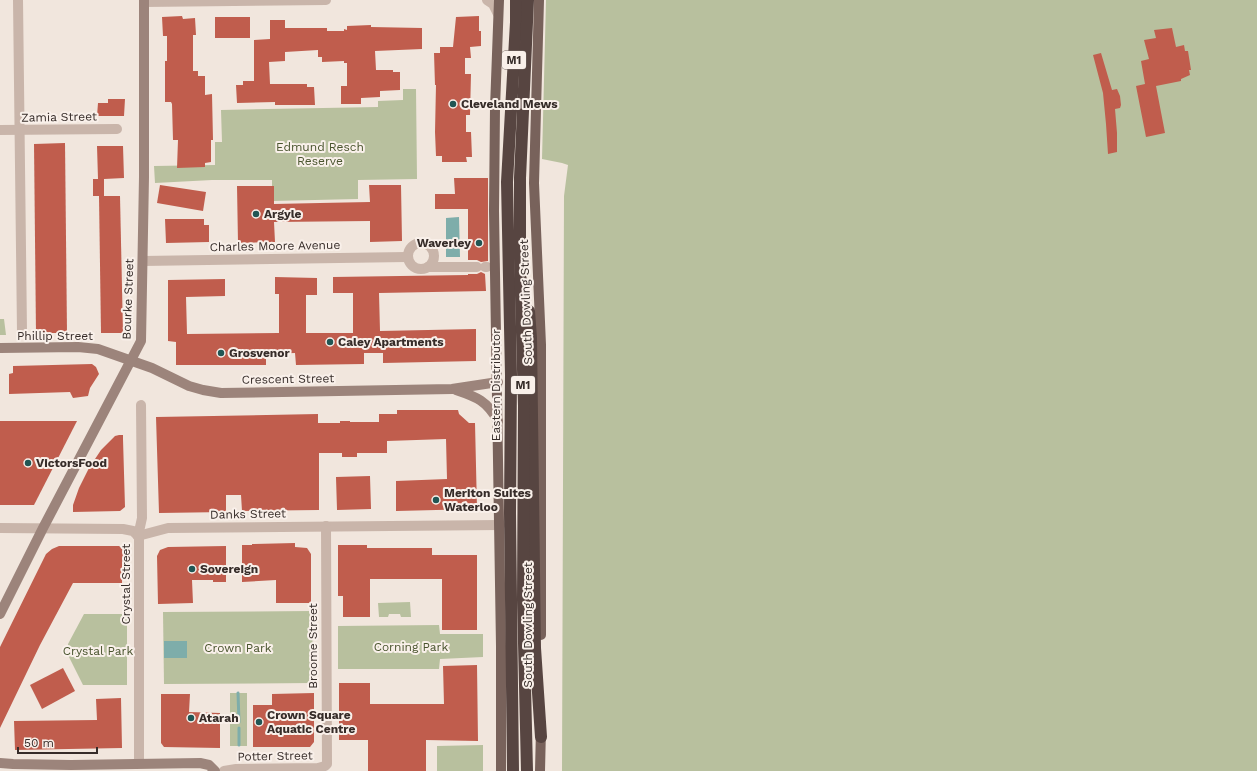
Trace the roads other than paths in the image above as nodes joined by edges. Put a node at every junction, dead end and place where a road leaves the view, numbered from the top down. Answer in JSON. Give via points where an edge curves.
{"nodes":[{"id":1,"x":18,"y":0,"type":"edge"},
{"id":2,"x":326,"y":0,"type":"edge"},
{"id":3,"x":487,"y":0,"type":"edge"},
{"id":4,"x":499,"y":0,"type":"edge"},
{"id":5,"x":516,"y":0,"type":"edge"},
{"id":6,"x":528,"y":0,"type":"edge"},
{"id":7,"x":539,"y":0,"type":"edge"},
{"id":8,"x":144,"y":1,"type":"edge"},
{"id":9,"x":498,"y":14,"type":"junction"},
{"id":10,"x":117,"y":129,"type":"dead end"},
{"id":11,"x":0,"y":130,"type":"edge"},
{"id":12,"x":19,"y":130,"type":"junction"},
{"id":13,"x":520,"y":178,"type":"junction"},
{"id":14,"x":407,"y":257,"type":"junction"},
{"id":15,"x":143,"y":261,"type":"junction"},
{"id":16,"x":428,"y":267,"type":"junction"},
{"id":17,"x":483,"y":267,"type":"dead end"},
{"id":18,"x":22,"y":332,"type":"dead end"},
{"id":19,"x":0,"y":348,"type":"edge"},
{"id":20,"x":132,"y":360,"type":"junction"},
{"id":21,"x":498,"y":382,"type":"junction"},
{"id":22,"x":452,"y":389,"type":"junction"},
{"id":23,"x":141,"y":405,"type":"dead end"},
{"id":24,"x":498,"y":421,"type":"junction"},
{"id":25,"x":500,"y":525,"type":"junction"},
{"id":26,"x":326,"y":526,"type":"junction"},
{"id":27,"x":0,"y":528,"type":"edge"},
{"id":28,"x":43,"y":528,"type":"junction"},
{"id":29,"x":138,"y":536,"type":"junction"},
{"id":30,"x":0,"y":614,"type":"edge"},
{"id":31,"x":540,"y":737,"type":"junction"},
{"id":32,"x":0,"y":763,"type":"edge"},
{"id":33,"x":139,"y":763,"type":"junction"},
{"id":34,"x":325,"y":766,"type":"joint"},
{"id":35,"x":60,"y":768,"type":"edge"},
{"id":36,"x":215,"y":771,"type":"edge"},
{"id":37,"x":224,"y":771,"type":"edge"},
{"id":38,"x":501,"y":771,"type":"edge"},
{"id":39,"x":513,"y":771,"type":"edge"},
{"id":40,"x":527,"y":771,"type":"edge"},
{"id":41,"x":540,"y":771,"type":"edge"}],
"edges":[{"from":1,"to":12,"type":"street"},
{"from":2,"to":8,"type":"street"},
{"from":3,"to":9,"type":"street","via":[[493,4]]},
{"from":4,"to":9,"type":"main road"},
{"from":5,"to":39,"type":"highway","name":"Eastern Distributor","number":"M1","via":[[507,182],[511,375]]},
{"from":6,"to":13,"type":"highway","number":"M1"},
{"from":7,"to":31,"type":"main road","name":"South Dowling Street","via":[[534,183],[541,345]]},
{"from":8,"to":15,"type":"main road","name":"Bourke Street"},
{"from":9,"to":21,"type":"main road","via":[[494,182]]},
{"from":10,"to":12,"type":"street","name":"Zamia Street"},
{"from":11,"to":12,"type":"street","name":"Zamia Street"},
{"from":12,"to":18,"type":"street"},
{"from":13,"to":31,"type":"highway","via":[[531,338],[535,648]]},
{"from":13,"to":40,"type":"highway","number":"M1"},
{"from":14,"to":15,"type":"street","name":"Charles Moore Avenue"},
{"from":14,"to":16,"type":"street","via":[[415,268]]},
{"from":14,"to":16,"type":"street","via":[[410,248],[416,243],[428,244],[434,251],[434,260]]},
{"from":15,"to":20,"type":"main road","name":"Bourke Street","via":[[141,340]]},
{"from":16,"to":17,"type":"street"},
{"from":19,"to":20,"type":"main road","name":"Phillip Street","via":[[90,348]]},
{"from":20,"to":22,"type":"main road","name":"Crescent Street","via":[[190,386],[222,393]]},
{"from":20,"to":28,"type":"main road","name":"Bourke Street"},
{"from":21,"to":22,"type":"main road","name":"Crescent Street"},
{"from":21,"to":24,"type":"main road"},
{"from":22,"to":24,"type":"main road","name":"Crescent Street","via":[[481,400]]},
{"from":23,"to":29,"type":"street","name":"Crystal Street","via":[[142,518]]},
{"from":24,"to":25,"type":"main road"},
{"from":25,"to":26,"type":"street","name":"Danks Street"},
{"from":25,"to":38,"type":"main road"},
{"from":26,"to":29,"type":"street","name":"Danks Street","via":[[168,528]]},
{"from":26,"to":34,"type":"street","name":"Broome Street"},
{"from":27,"to":28,"type":"street"},
{"from":28,"to":29,"type":"street","via":[[123,529],[133,531]]},
{"from":28,"to":30,"type":"main road","name":"Bourke Street"},
{"from":29,"to":33,"type":"street","name":"Crystal Street"},
{"from":31,"to":41,"type":"main road","name":"South Dowling Street"},
{"from":32,"to":35,"type":"main road"},
{"from":33,"to":35,"type":"main road"},
{"from":33,"to":36,"type":"main road","via":[[200,763],[210,766]]},
{"from":34,"to":37,"type":"street","name":"Potter Street"}]}
